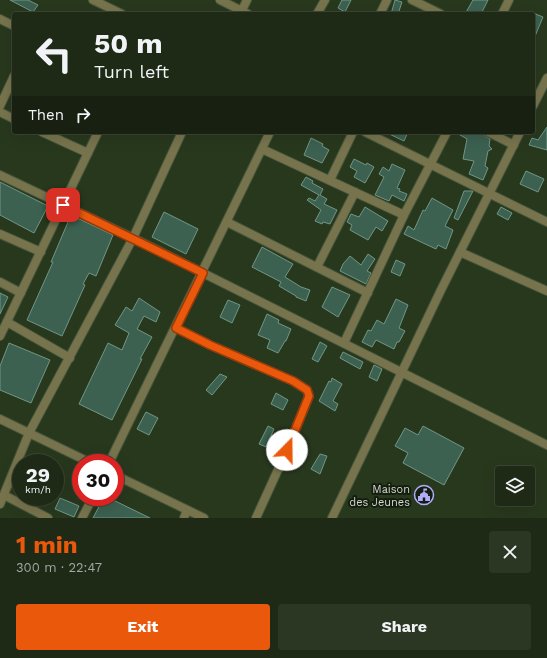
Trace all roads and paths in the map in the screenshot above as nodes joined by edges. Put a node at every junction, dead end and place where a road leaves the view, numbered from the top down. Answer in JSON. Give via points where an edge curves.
{"nodes":[{"id":1,"x":93,"y":0,"type":"edge"},
{"id":2,"x":220,"y":0,"type":"edge"},
{"id":3,"x":247,"y":0,"type":"edge"},
{"id":4,"x":325,"y":0,"type":"edge"},
{"id":5,"x":387,"y":0,"type":"edge"},
{"id":6,"x":509,"y":0,"type":"edge"},
{"id":7,"x":417,"y":1,"type":"edge"},
{"id":8,"x":118,"y":12,"type":"edge"},
{"id":9,"x":241,"y":12,"type":"edge"},
{"id":10,"x":243,"y":12,"type":"edge"},
{"id":11,"x":318,"y":12,"type":"edge"},
{"id":12,"x":381,"y":12,"type":"edge"},
{"id":13,"x":437,"y":12,"type":"edge"},
{"id":14,"x":503,"y":12,"type":"edge"},
{"id":15,"x":0,"y":18,"type":"edge"},
{"id":16,"x":12,"y":25,"type":"edge"},
{"id":17,"x":547,"y":78,"type":"edge"},
{"id":18,"x":12,"y":80,"type":"edge"},
{"id":19,"x":535,"y":102,"type":"edge"},
{"id":20,"x":0,"y":106,"type":"edge"},
{"id":21,"x":0,"y":112,"type":"edge"},
{"id":22,"x":12,"y":118,"type":"edge"},
{"id":23,"x":46,"y":134,"type":"edge"},
{"id":24,"x":97,"y":134,"type":"edge"},
{"id":25,"x":181,"y":134,"type":"edge"},
{"id":26,"x":269,"y":134,"type":"edge"},
{"id":27,"x":352,"y":134,"type":"edge"},
{"id":28,"x":368,"y":134,"type":"edge"},
{"id":29,"x":446,"y":134,"type":"edge"},
{"id":30,"x":492,"y":134,"type":"edge"},
{"id":31,"x":519,"y":134,"type":"edge"},
{"id":32,"x":514,"y":145,"type":"junction"},
{"id":33,"x":262,"y":149,"type":"junction"},
{"id":34,"x":88,"y":153,"type":"junction"},
{"id":35,"x":431,"y":164,"type":"junction"},
{"id":36,"x":0,"y":174,"type":"edge"},
{"id":37,"x":330,"y":180,"type":"junction"},
{"id":38,"x":355,"y":192,"type":"junction"},
{"id":39,"x":490,"y":193,"type":"junction"},
{"id":40,"x":63,"y":205,"type":"junction"},
{"id":41,"x":404,"y":215,"type":"junction"},
{"id":42,"x":546,"y":219,"type":"edge"},
{"id":43,"x":227,"y":222,"type":"junction"},
{"id":44,"x":0,"y":234,"type":"edge"},
{"id":45,"x":133,"y":238,"type":"junction"},
{"id":46,"x":41,"y":252,"type":"junction"},
{"id":47,"x":460,"y":252,"type":"junction"},
{"id":48,"x":317,"y":267,"type":"junction"},
{"id":49,"x":203,"y":273,"type":"junction"},
{"id":50,"x":0,"y":282,"type":"edge"},
{"id":51,"x":547,"y":291,"type":"edge"},
{"id":52,"x":21,"y":292,"type":"junction"},
{"id":53,"x":368,"y":294,"type":"junction"},
{"id":54,"x":6,"y":322,"type":"junction"},
{"id":55,"x":176,"y":328,"type":"junction"},
{"id":56,"x":0,"y":336,"type":"edge"},
{"id":57,"x":344,"y":343,"type":"junction"},
{"id":58,"x":70,"y":358,"type":"junction"},
{"id":59,"x":401,"y":372,"type":"junction"},
{"id":60,"x":0,"y":419,"type":"edge"},
{"id":61,"x":29,"y":433,"type":"junction"},
{"id":62,"x":547,"y":445,"type":"edge"},
{"id":63,"x":72,"y":454,"type":"edge"},
{"id":64,"x":114,"y":454,"type":"edge"},
{"id":65,"x":124,"y":480,"type":"edge"},
{"id":66,"x":4,"y":495,"type":"junction"},
{"id":67,"x":0,"y":504,"type":"edge"},
{"id":68,"x":88,"y":506,"type":"edge"},
{"id":69,"x":186,"y":514,"type":"edge"},
{"id":70,"x":48,"y":518,"type":"edge"},
{"id":71,"x":82,"y":518,"type":"edge"},
{"id":72,"x":204,"y":518,"type":"edge"},
{"id":73,"x":256,"y":518,"type":"edge"},
{"id":74,"x":332,"y":518,"type":"edge"}],
"edges":[{"from":1,"to":8,"type":"street"},
{"from":2,"to":9,"type":"street"},
{"from":3,"to":10,"type":"street"},
{"from":4,"to":11,"type":"street"},
{"from":5,"to":12,"type":"street"},
{"from":6,"to":14,"type":"street"},
{"from":7,"to":13,"type":"street"},
{"from":15,"to":16,"type":"street"},
{"from":17,"to":19,"type":"street"},
{"from":18,"to":20,"type":"street"},
{"from":21,"to":22,"type":"street"},
{"from":23,"to":34,"type":"street"},
{"from":24,"to":34,"type":"street"},
{"from":25,"to":45,"type":"street"},
{"from":26,"to":33,"type":"street"},
{"from":27,"to":37,"type":"street"},
{"from":28,"to":35,"type":"street"},
{"from":29,"to":35,"type":"street"},
{"from":30,"to":32,"type":"street"},
{"from":31,"to":32,"type":"street"},
{"from":32,"to":39,"type":"street"},
{"from":33,"to":37,"type":"street"},
{"from":33,"to":43,"type":"street"},
{"from":34,"to":40,"type":"street"},
{"from":35,"to":39,"type":"street"},
{"from":35,"to":41,"type":"street"},
{"from":36,"to":40,"type":"street"},
{"from":37,"to":38,"type":"street"},
{"from":38,"to":41,"type":"street"},
{"from":38,"to":48,"type":"street"},
{"from":39,"to":42,"type":"street"},
{"from":39,"to":47,"type":"street"},
{"from":40,"to":45,"type":"street"},
{"from":40,"to":46,"type":"street"},
{"from":41,"to":53,"type":"street"},
{"from":43,"to":48,"type":"street"},
{"from":43,"to":49,"type":"street"},
{"from":44,"to":46,"type":"street"},
{"from":45,"to":49,"type":"street"},
{"from":45,"to":58,"type":"street"},
{"from":46,"to":52,"type":"street"},
{"from":47,"to":51,"type":"street"},
{"from":47,"to":59,"type":"street"},
{"from":48,"to":53,"type":"street"},
{"from":49,"to":55,"type":"street"},
{"from":49,"to":57,"type":"street"},
{"from":50,"to":52,"type":"street"},
{"from":52,"to":54,"type":"street"},
{"from":53,"to":57,"type":"street"},
{"from":54,"to":56,"type":"street"},
{"from":54,"to":58,"type":"street"},
{"from":55,"to":64,"type":"street"},
{"from":55,"to":73,"type":"street","via":[[293,381],[309,393]]},
{"from":57,"to":59,"type":"street"},
{"from":58,"to":61,"type":"street"},
{"from":59,"to":62,"type":"street"},
{"from":59,"to":74,"type":"street"},
{"from":60,"to":61,"type":"street"},
{"from":61,"to":63,"type":"street"},
{"from":61,"to":66,"type":"street"},
{"from":65,"to":69,"type":"street"},
{"from":66,"to":67,"type":"street"},
{"from":66,"to":70,"type":"street"},
{"from":68,"to":71,"type":"street"},
{"from":69,"to":72,"type":"street"}]}
